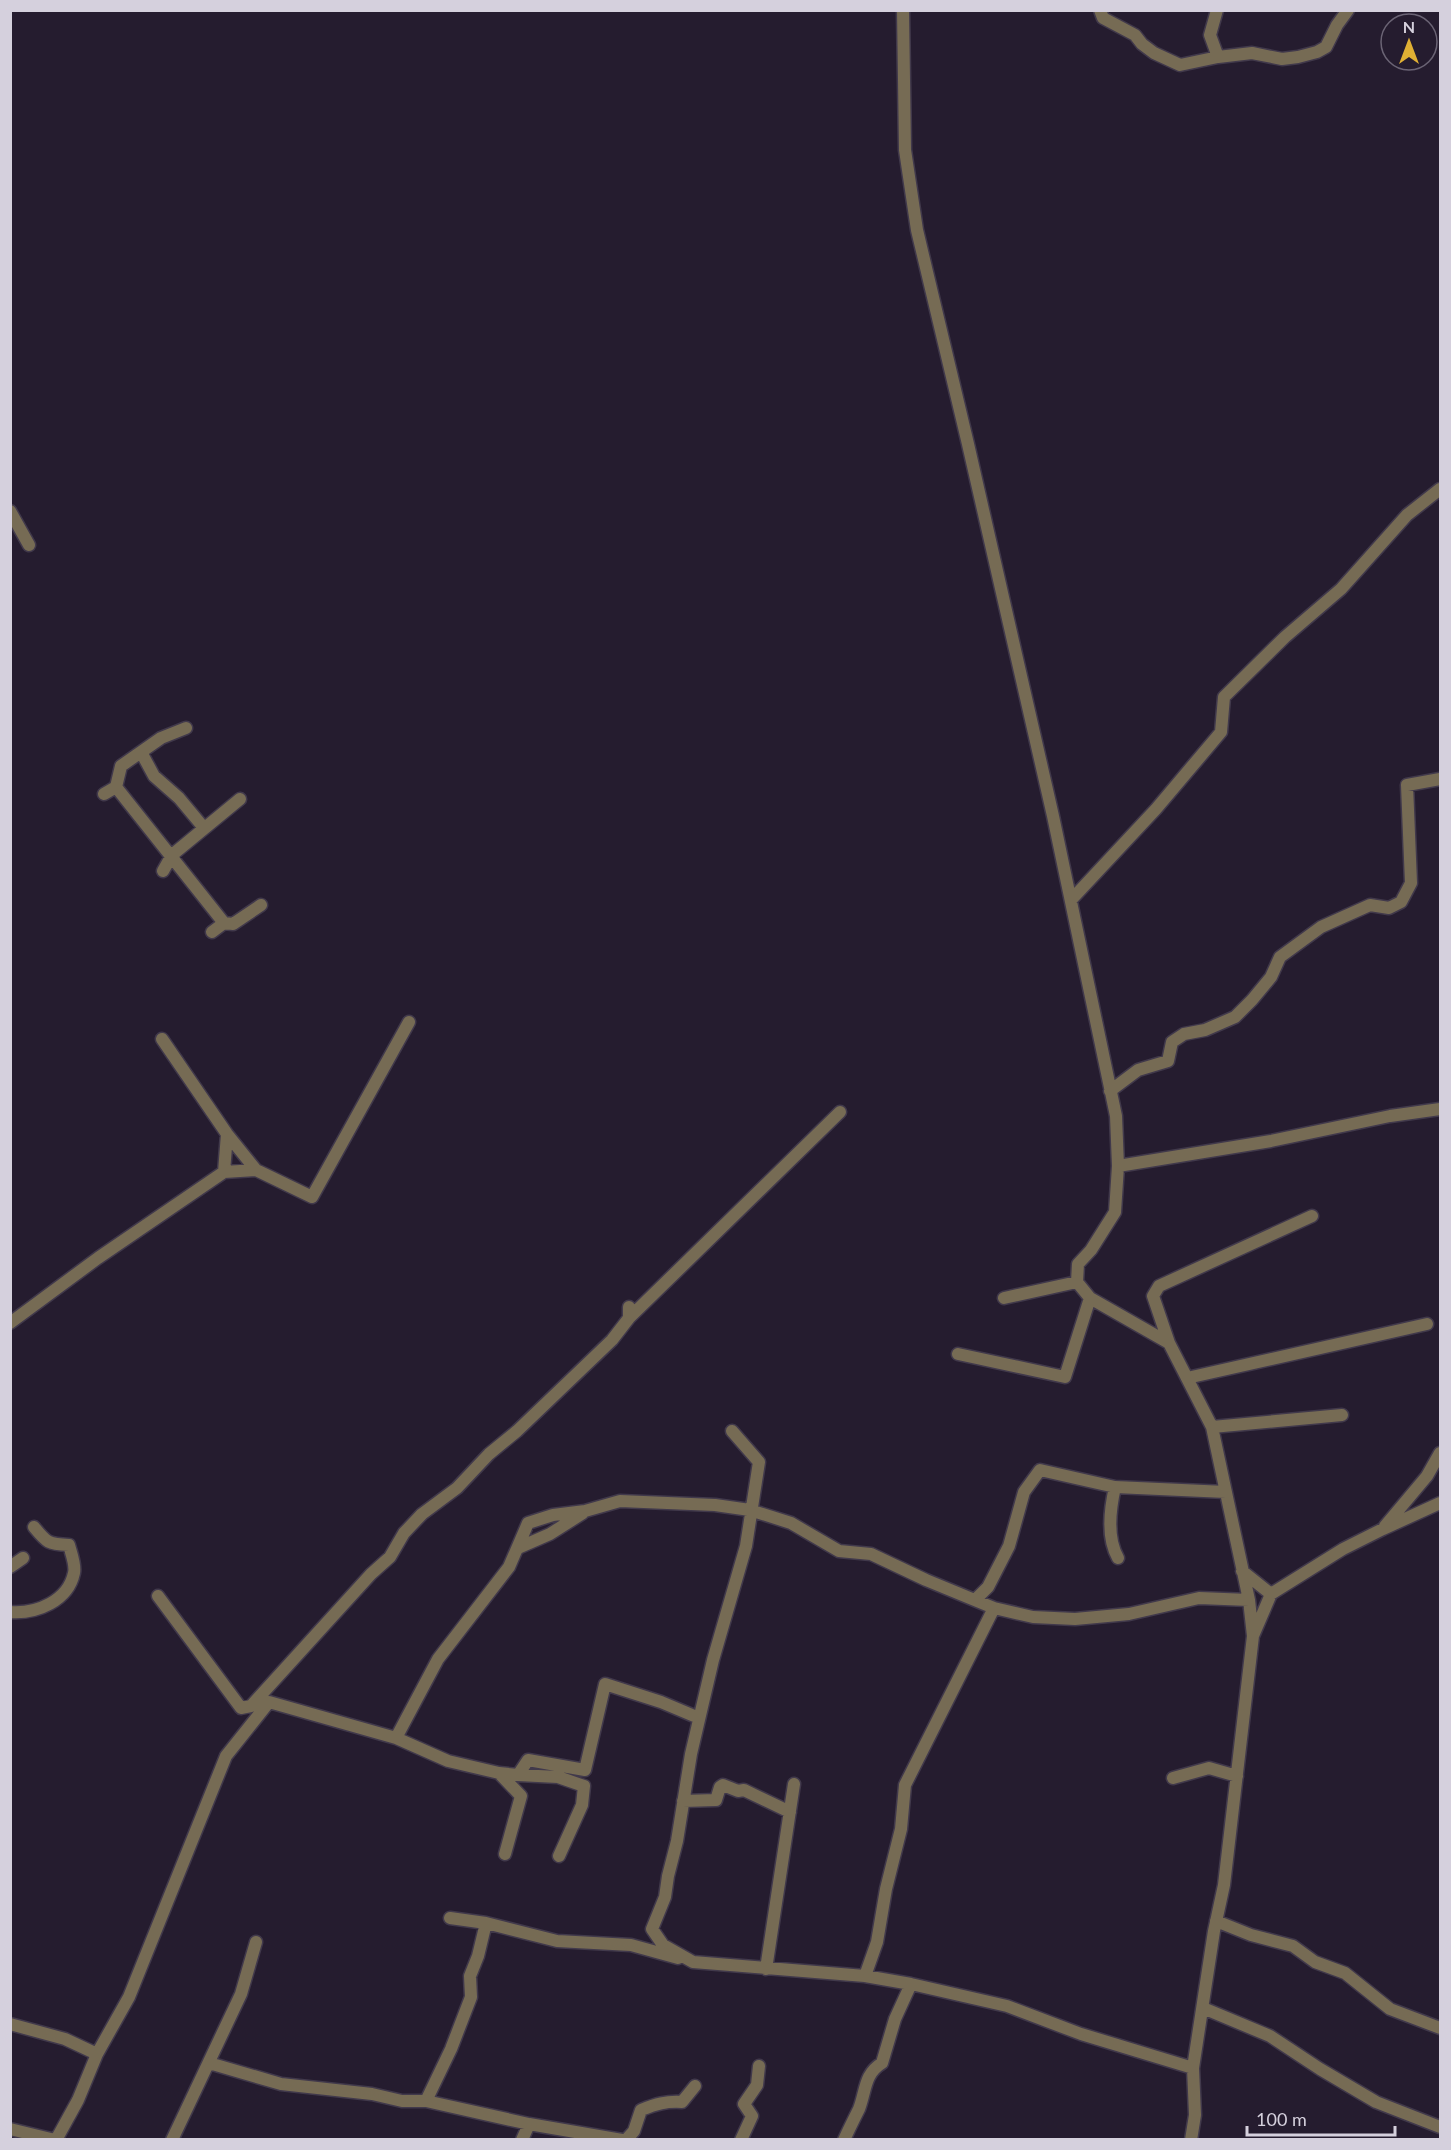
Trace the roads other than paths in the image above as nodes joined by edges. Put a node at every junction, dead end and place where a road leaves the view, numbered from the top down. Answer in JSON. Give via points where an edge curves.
{"nodes":[{"id":1,"x":903,"y":10,"type":"edge"},
{"id":2,"x":1100,"y":10,"type":"edge"},
{"id":3,"x":1217,"y":10,"type":"edge"},
{"id":4,"x":1348,"y":10,"type":"edge"},
{"id":5,"x":1218,"y":57,"type":"junction"},
{"id":6,"x":1440,"y":489,"type":"edge"},
{"id":7,"x":10,"y":511,"type":"edge"},
{"id":8,"x":29,"y":545,"type":"dead end"},
{"id":9,"x":186,"y":728,"type":"dead end"},
{"id":10,"x":141,"y":752,"type":"junction"},
{"id":11,"x":1440,"y":779,"type":"edge"},
{"id":12,"x":116,"y":787,"type":"junction"},
{"id":13,"x":104,"y":794,"type":"dead end"},
{"id":14,"x":240,"y":799,"type":"dead end"},
{"id":15,"x":204,"y":828,"type":"junction"},
{"id":16,"x":172,"y":855,"type":"junction"},
{"id":17,"x":163,"y":871,"type":"dead end"},
{"id":18,"x":1071,"y":900,"type":"junction"},
{"id":19,"x":261,"y":905,"type":"dead end"},
{"id":20,"x":224,"y":922,"type":"junction"},
{"id":21,"x":212,"y":932,"type":"dead end"},
{"id":22,"x":409,"y":1022,"type":"dead end"},
{"id":23,"x":162,"y":1039,"type":"dead end"},
{"id":24,"x":1110,"y":1091,"type":"junction"},
{"id":25,"x":1440,"y":1109,"type":"edge"},
{"id":26,"x":840,"y":1112,"type":"dead end"},
{"id":27,"x":227,"y":1134,"type":"junction"},
{"id":28,"x":1118,"y":1166,"type":"junction"},
{"id":29,"x":256,"y":1170,"type":"junction"},
{"id":30,"x":224,"y":1172,"type":"junction"},
{"id":31,"x":1312,"y":1216,"type":"dead end"},
{"id":32,"x":1077,"y":1282,"type":"junction"},
{"id":33,"x":1004,"y":1298,"type":"dead end"},
{"id":34,"x":1090,"y":1298,"type":"junction"},
{"id":35,"x":10,"y":1323,"type":"edge"},
{"id":36,"x":1427,"y":1324,"type":"dead end"},
{"id":37,"x":1169,"y":1343,"type":"junction"},
{"id":38,"x":958,"y":1354,"type":"dead end"},
{"id":39,"x":1187,"y":1378,"type":"junction"},
{"id":40,"x":1342,"y":1415,"type":"dead end"},
{"id":41,"x":1212,"y":1427,"type":"junction"},
{"id":42,"x":732,"y":1431,"type":"dead end"},
{"id":43,"x":1440,"y":1453,"type":"edge"},
{"id":44,"x":1115,"y":1486,"type":"junction"},
{"id":45,"x":1226,"y":1492,"type":"junction"},
{"id":46,"x":1440,"y":1503,"type":"edge"},
{"id":47,"x":750,"y":1510,"type":"junction"},
{"id":48,"x":585,"y":1511,"type":"junction"},
{"id":49,"x":34,"y":1527,"type":"dead end"},
{"id":50,"x":1383,"y":1529,"type":"junction"},
{"id":51,"x":518,"y":1548,"type":"junction"},
{"id":52,"x":22,"y":1558,"type":"dead end"},
{"id":53,"x":1118,"y":1558,"type":"dead end"},
{"id":54,"x":10,"y":1567,"type":"edge"},
{"id":55,"x":1242,"y":1570,"type":"junction"},
{"id":56,"x":1271,"y":1594,"type":"junction"},
{"id":57,"x":158,"y":1596,"type":"dead end"},
{"id":58,"x":975,"y":1600,"type":"junction"},
{"id":59,"x":1249,"y":1600,"type":"junction"},
{"id":60,"x":994,"y":1608,"type":"junction"},
{"id":61,"x":10,"y":1612,"type":"edge"},
{"id":62,"x":1253,"y":1636,"type":"junction"},
{"id":63,"x":699,"y":1718,"type":"junction"},
{"id":64,"x":396,"y":1738,"type":"junction"},
{"id":65,"x":499,"y":1773,"type":"junction"},
{"id":66,"x":518,"y":1775,"type":"junction"},
{"id":67,"x":1237,"y":1776,"type":"junction"},
{"id":68,"x":1173,"y":1778,"type":"dead end"},
{"id":69,"x":794,"y":1784,"type":"dead end"},
{"id":70,"x":683,"y":1801,"type":"junction"},
{"id":71,"x":790,"y":1812,"type":"junction"},
{"id":72,"x":505,"y":1854,"type":"dead end"},
{"id":73,"x":559,"y":1856,"type":"dead end"},
{"id":74,"x":450,"y":1918,"type":"dead end"},
{"id":75,"x":1216,"y":1921,"type":"junction"},
{"id":76,"x":486,"y":1923,"type":"junction"},
{"id":77,"x":256,"y":1942,"type":"dead end"},
{"id":78,"x":693,"y":1962,"type":"junction"},
{"id":79,"x":766,"y":1969,"type":"junction"},
{"id":80,"x":865,"y":1976,"type":"junction"},
{"id":81,"x":911,"y":1984,"type":"junction"},
{"id":82,"x":1203,"y":2008,"type":"junction"},
{"id":83,"x":10,"y":2024,"type":"edge"},
{"id":84,"x":1440,"y":2028,"type":"edge"},
{"id":85,"x":97,"y":2054,"type":"junction"},
{"id":86,"x":209,"y":2063,"type":"junction"},
{"id":87,"x":759,"y":2066,"type":"dead end"},
{"id":88,"x":1193,"y":2068,"type":"junction"},
{"id":89,"x":694,"y":2086,"type":"dead end"},
{"id":90,"x":426,"y":2101,"type":"junction"},
{"id":91,"x":529,"y":2124,"type":"junction"},
{"id":92,"x":1440,"y":2127,"type":"edge"},
{"id":93,"x":10,"y":2129,"type":"edge"},
{"id":94,"x":56,"y":2139,"type":"edge"},
{"id":95,"x":172,"y":2139,"type":"edge"},
{"id":96,"x":522,"y":2139,"type":"edge"},
{"id":97,"x":624,"y":2139,"type":"edge"},
{"id":98,"x":741,"y":2139,"type":"edge"},
{"id":99,"x":844,"y":2139,"type":"edge"},
{"id":100,"x":1191,"y":2139,"type":"edge"}],
"edges":[{"from":1,"to":18,"type":"street","via":[[904,139],[917,230]]},
{"from":2,"to":5,"type":"street","via":[[1103,18],[1135,35],[1148,49],[1173,64]]},
{"from":3,"to":5,"type":"street","via":[[1210,35]]},
{"from":4,"to":5,"type":"street","via":[[1326,47],[1317,52],[1282,59],[1252,53]]},
{"from":6,"to":18,"type":"street","via":[[1407,515],[1341,589],[1224,697],[1221,732]]},
{"from":7,"to":8,"type":"street"},
{"from":9,"to":10,"type":"street"},
{"from":10,"to":12,"type":"street","via":[[121,766]]},
{"from":10,"to":15,"type":"street","via":[[154,776]]},
{"from":11,"to":24,"type":"street","via":[[1407,785],[1411,883],[1401,902],[1389,908],[1370,905],[1321,927],[1280,957],[1271,977],[1235,1017],[1184,1034],[1172,1042],[1168,1061],[1138,1070]]},
{"from":12,"to":13,"type":"street"},
{"from":12,"to":16,"type":"street"},
{"from":14,"to":15,"type":"street"},
{"from":15,"to":16,"type":"street"},
{"from":16,"to":17,"type":"street"},
{"from":16,"to":20,"type":"street"},
{"from":18,"to":24,"type":"street"},
{"from":19,"to":20,"type":"street","via":[[233,924]]},
{"from":20,"to":21,"type":"street"},
{"from":22,"to":29,"type":"street","via":[[312,1197]]},
{"from":23,"to":27,"type":"street"},
{"from":24,"to":28,"type":"street","via":[[1116,1116]]},
{"from":25,"to":28,"type":"street"},
{"from":26,"to":57,"type":"street","via":[[629,1313],[612,1340],[457,1488],[422,1514],[390,1557],[251,1706],[241,1708]]},
{"from":27,"to":29,"type":"street"},
{"from":27,"to":30,"type":"street"},
{"from":28,"to":32,"type":"street","via":[[1115,1212],[1078,1264]]},
{"from":29,"to":30,"type":"street"},
{"from":30,"to":35,"type":"street"},
{"from":31,"to":37,"type":"street","via":[[1159,1286],[1153,1296]]},
{"from":32,"to":33,"type":"street"},
{"from":32,"to":34,"type":"street"},
{"from":34,"to":37,"type":"street"},
{"from":34,"to":38,"type":"street","via":[[1065,1377]]},
{"from":36,"to":39,"type":"street"},
{"from":37,"to":39,"type":"street"},
{"from":39,"to":41,"type":"street"},
{"from":40,"to":41,"type":"street"},
{"from":41,"to":45,"type":"street"},
{"from":42,"to":47,"type":"street","via":[[759,1462]]},
{"from":43,"to":50,"type":"street","via":[[1427,1476]]},
{"from":44,"to":45,"type":"street"},
{"from":44,"to":53,"type":"street","via":[[1110,1510],[1113,1549]]},
{"from":44,"to":58,"type":"street","via":[[1040,1470],[1024,1492],[1004,1556],[988,1587]]},
{"from":45,"to":55,"type":"street"},
{"from":46,"to":50,"type":"street"},
{"from":47,"to":48,"type":"street","via":[[620,1501]]},
{"from":47,"to":58,"type":"street","via":[[791,1523],[839,1551],[871,1554]]},
{"from":47,"to":63,"type":"street","via":[[746,1546]]},
{"from":48,"to":51,"type":"street","via":[[550,1534]]},
{"from":48,"to":51,"type":"street","via":[[528,1523]]},
{"from":49,"to":61,"type":"street","via":[[46,1542],[69,1545],[75,1570],[64,1592],[53,1603],[35,1610]]},
{"from":50,"to":56,"type":"street"},
{"from":51,"to":64,"type":"street","via":[[509,1567],[438,1659]]},
{"from":52,"to":54,"type":"street"},
{"from":55,"to":56,"type":"street"},
{"from":55,"to":59,"type":"street"},
{"from":56,"to":62,"type":"street"},
{"from":58,"to":60,"type":"street"},
{"from":59,"to":60,"type":"street","via":[[1199,1598],[1129,1614],[1075,1620],[1033,1617]]},
{"from":59,"to":62,"type":"street"},
{"from":60,"to":80,"type":"street","via":[[905,1785],[901,1829],[877,1942]]},
{"from":62,"to":67,"type":"street"},
{"from":63,"to":66,"type":"street","via":[[661,1701],[605,1684],[585,1770],[528,1760]]},
{"from":63,"to":70,"type":"street"},
{"from":64,"to":65,"type":"street","via":[[448,1761]]},
{"from":64,"to":85,"type":"street","via":[[269,1702],[226,1756],[129,1997]]},
{"from":65,"to":66,"type":"street"},
{"from":65,"to":72,"type":"street","via":[[521,1796]]},
{"from":66,"to":73,"type":"street","via":[[558,1777],[584,1786],[582,1805]]},
{"from":67,"to":68,"type":"street","via":[[1209,1768]]},
{"from":67,"to":75,"type":"street"},
{"from":69,"to":71,"type":"street"},
{"from":70,"to":71,"type":"street","via":[[716,1800],[723,1785],[744,1790]]},
{"from":70,"to":78,"type":"street","via":[[665,1897],[652,1929],[663,1945]]},
{"from":71,"to":79,"type":"street"},
{"from":74,"to":76,"type":"street"},
{"from":75,"to":82,"type":"street"},
{"from":75,"to":84,"type":"street","via":[[1293,1946],[1315,1962],[1345,1973],[1390,2008]]},
{"from":76,"to":78,"type":"street","via":[[557,1941],[631,1946]]},
{"from":76,"to":90,"type":"street","via":[[470,1976],[471,1997],[452,2049]]},
{"from":77,"to":86,"type":"street","via":[[241,1994]]},
{"from":78,"to":79,"type":"street"},
{"from":79,"to":80,"type":"street"},
{"from":80,"to":81,"type":"street"},
{"from":81,"to":88,"type":"street","via":[[1007,2006],[1081,2034]]},
{"from":81,"to":99,"type":"street","via":[[882,2063],[866,2079],[860,2106]]},
{"from":82,"to":88,"type":"street"},
{"from":82,"to":92,"type":"street","via":[[1270,2036],[1376,2102]]},
{"from":83,"to":85,"type":"street","via":[[65,2039]]},
{"from":85,"to":94,"type":"street"},
{"from":86,"to":90,"type":"street","via":[[281,2084]]},
{"from":86,"to":95,"type":"street"},
{"from":87,"to":98,"type":"street","via":[[757,2085],[744,2104],[752,2116]]},
{"from":88,"to":100,"type":"street","via":[[1195,2115]]},
{"from":89,"to":97,"type":"street","via":[[682,2102],[656,2103],[641,2110],[634,2131]]},
{"from":90,"to":91,"type":"street"},
{"from":91,"to":96,"type":"street"},
{"from":91,"to":97,"type":"street"},
{"from":93,"to":94,"type":"street"}]}
